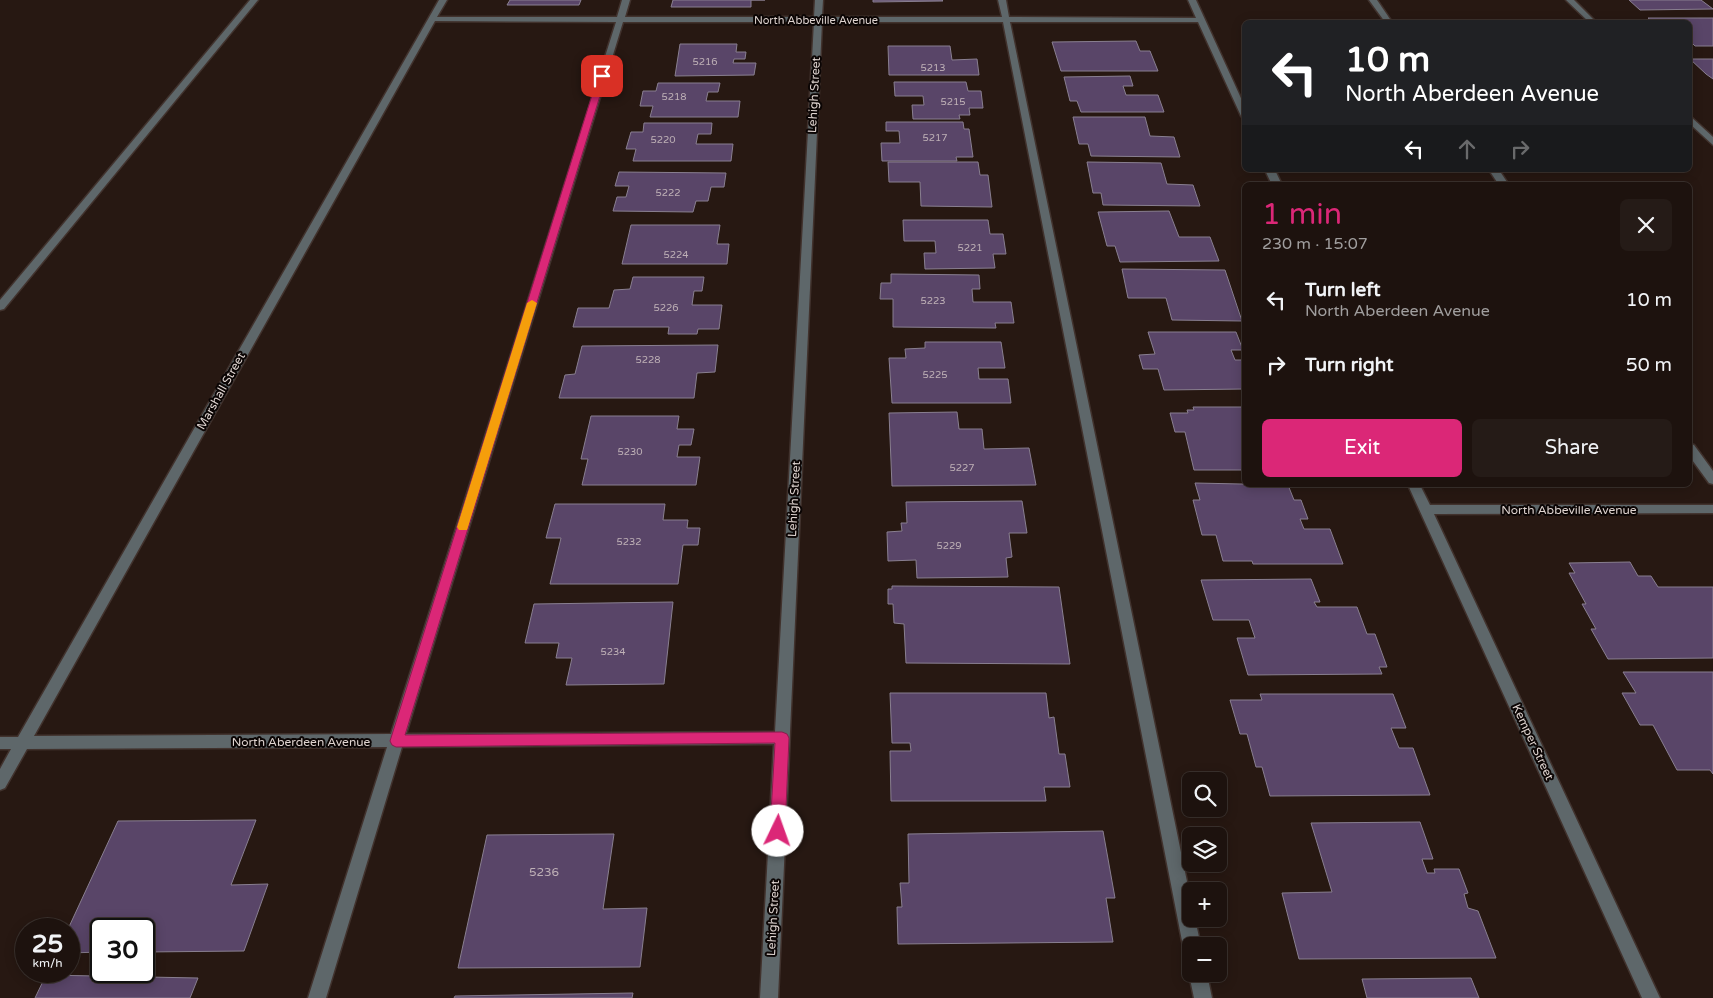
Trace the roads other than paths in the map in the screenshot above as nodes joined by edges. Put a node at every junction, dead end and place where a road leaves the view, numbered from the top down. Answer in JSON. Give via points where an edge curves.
{"nodes":[{"id":1,"x":254,"y":0,"type":"edge"},
{"id":2,"x":443,"y":0,"type":"edge"},
{"id":3,"x":626,"y":0,"type":"edge"},
{"id":4,"x":819,"y":0,"type":"edge"},
{"id":5,"x":1002,"y":0,"type":"edge"},
{"id":6,"x":1192,"y":0,"type":"edge"},
{"id":7,"x":1373,"y":0,"type":"edge"},
{"id":8,"x":1570,"y":0,"type":"edge"},
{"id":9,"x":432,"y":19,"type":"junction"},
{"id":10,"x":620,"y":19,"type":"junction"},
{"id":11,"x":818,"y":20,"type":"junction"},
{"id":12,"x":1006,"y":20,"type":"junction"},
{"id":13,"x":1201,"y":20,"type":"junction"},
{"id":14,"x":1388,"y":20,"type":"edge"},
{"id":15,"x":1591,"y":20,"type":"edge"},
{"id":16,"x":1242,"y":109,"type":"edge"},
{"id":17,"x":1692,"y":121,"type":"edge"},
{"id":18,"x":1713,"y":142,"type":"edge"},
{"id":19,"x":0,"y":307,"type":"edge"},
{"id":20,"x":1692,"y":451,"type":"edge"},
{"id":21,"x":1713,"y":480,"type":"edge"},
{"id":22,"x":1415,"y":487,"type":"edge"},
{"id":23,"x":1713,"y":509,"type":"edge"},
{"id":24,"x":1425,"y":510,"type":"junction"},
{"id":25,"x":782,"y":738,"type":"junction"},
{"id":26,"x":396,"y":741,"type":"junction"},
{"id":27,"x":0,"y":743,"type":"edge"},
{"id":28,"x":22,"y":744,"type":"junction"},
{"id":29,"x":0,"y":783,"type":"edge"},
{"id":30,"x":1190,"y":937,"type":"edge"},
{"id":31,"x":1200,"y":982,"type":"edge"},
{"id":32,"x":317,"y":998,"type":"edge"},
{"id":33,"x":769,"y":998,"type":"edge"},
{"id":34,"x":1203,"y":998,"type":"edge"},
{"id":35,"x":1652,"y":998,"type":"edge"}],
"edges":[{"from":1,"to":19,"type":"street"},
{"from":2,"to":9,"type":"street","name":"Marshall Street"},
{"from":3,"to":10,"type":"street"},
{"from":4,"to":11,"type":"street","name":"Lehigh Street"},
{"from":5,"to":12,"type":"street"},
{"from":6,"to":13,"type":"street"},
{"from":7,"to":14,"type":"street"},
{"from":8,"to":15,"type":"street"},
{"from":9,"to":10,"type":"street","name":"North Abbeville Avenue"},
{"from":9,"to":28,"type":"street","name":"Marshall Street"},
{"from":10,"to":11,"type":"street","name":"North Abbeville Avenue"},
{"from":10,"to":26,"type":"street"},
{"from":11,"to":12,"type":"street","name":"North Abbeville Avenue"},
{"from":11,"to":25,"type":"street","name":"Lehigh Street"},
{"from":12,"to":13,"type":"street","name":"North Abbeville Avenue"},
{"from":12,"to":30,"type":"street"},
{"from":13,"to":16,"type":"street"},
{"from":17,"to":18,"type":"street"},
{"from":20,"to":21,"type":"street"},
{"from":22,"to":24,"type":"street","name":"Kemper Street"},
{"from":23,"to":24,"type":"street","name":"North Abbeville Avenue"},
{"from":24,"to":35,"type":"street","name":"Kemper Street"},
{"from":25,"to":26,"type":"street","name":"North Aberdeen Avenue"},
{"from":25,"to":33,"type":"street","name":"Lehigh Street"},
{"from":26,"to":28,"type":"street","name":"North Aberdeen Avenue"},
{"from":26,"to":32,"type":"street"},
{"from":27,"to":28,"type":"street","name":"North Aberdeen Avenue"},
{"from":28,"to":29,"type":"street","name":"Marshall Street"},
{"from":31,"to":34,"type":"street"}]}
